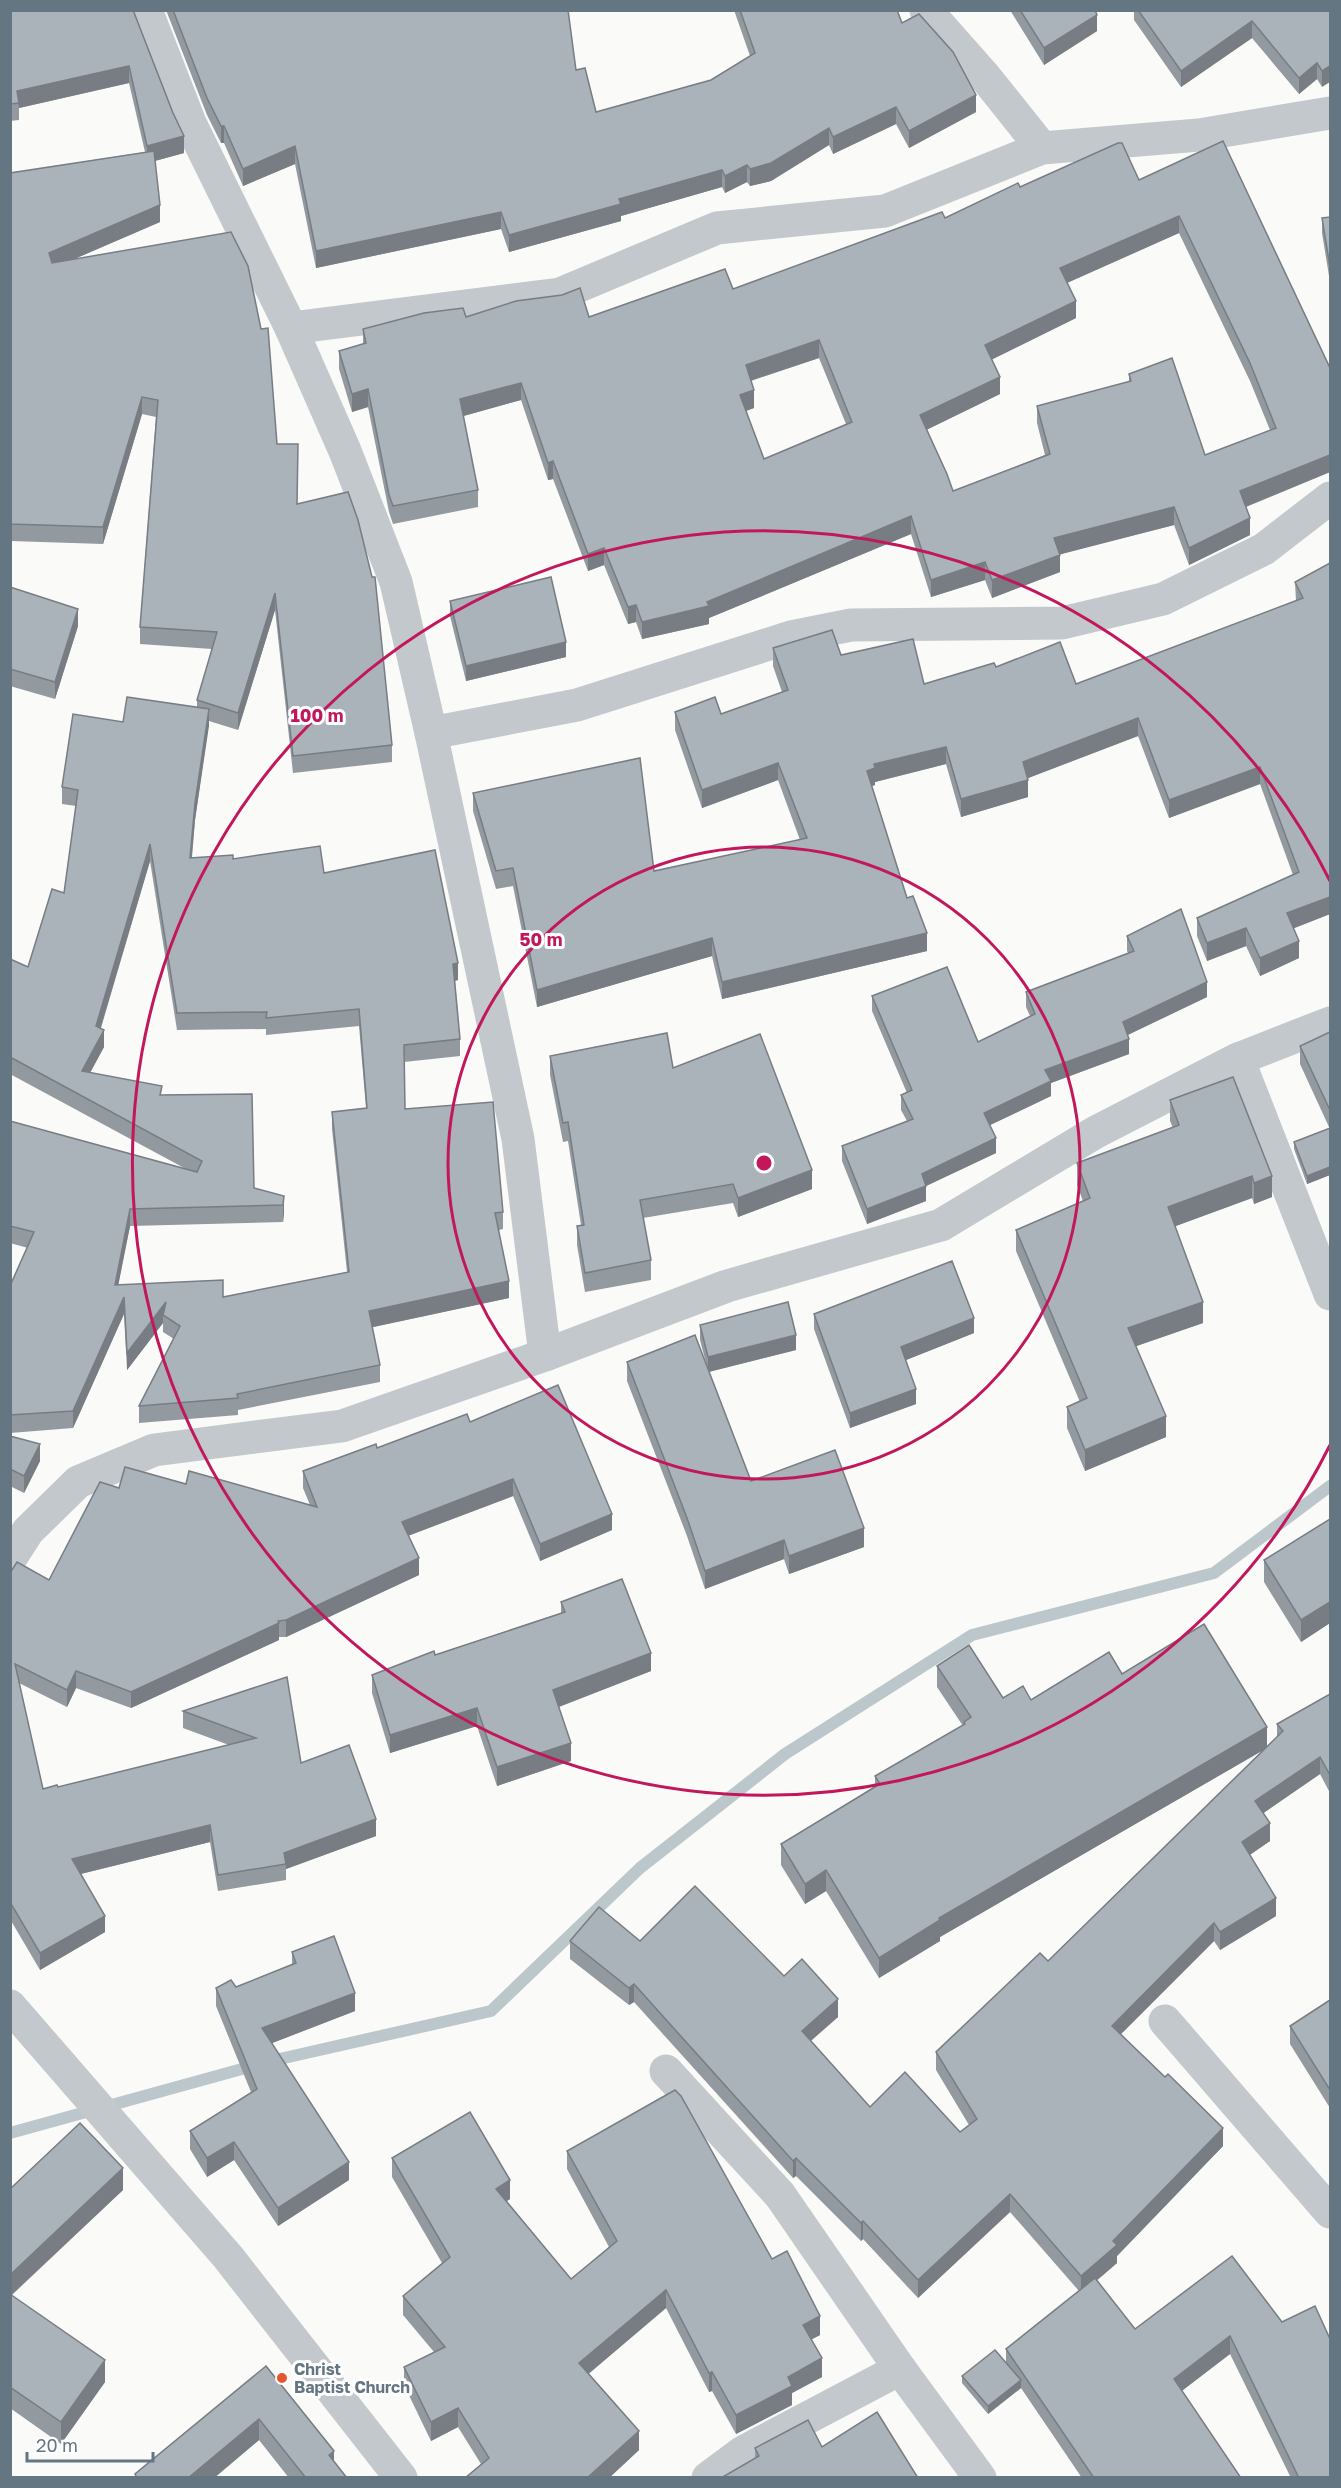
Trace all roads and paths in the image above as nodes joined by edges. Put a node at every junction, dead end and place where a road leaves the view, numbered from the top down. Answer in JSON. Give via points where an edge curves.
{"nodes":[{"id":1,"x":146,"y":10,"type":"edge"},
{"id":2,"x":926,"y":10,"type":"edge"},
{"id":3,"x":1330,"y":113,"type":"edge"},
{"id":4,"x":1042,"y":148,"type":"junction"},
{"id":5,"x":291,"y":328,"type":"junction"},
{"id":6,"x":1330,"y":498,"type":"edge"},
{"id":7,"x":431,"y":734,"type":"junction"},
{"id":8,"x":1330,"y":1023,"type":"edge"},
{"id":9,"x":1238,"y":1059,"type":"junction"},
{"id":10,"x":1330,"y":1294,"type":"edge"},
{"id":11,"x":545,"y":1355,"type":"junction"},
{"id":12,"x":10,"y":1559,"type":"edge"},
{"id":13,"x":10,"y":2006,"type":"edge"},
{"id":14,"x":1166,"y":2020,"type":"dead end"},
{"id":15,"x":666,"y":2071,"type":"dead end"},
{"id":16,"x":1330,"y":2212,"type":"edge"},
{"id":17,"x":900,"y":2369,"type":"junction"},
{"id":18,"x":401,"y":2478,"type":"edge"},
{"id":19,"x":708,"y":2478,"type":"edge"},
{"id":20,"x":980,"y":2478,"type":"edge"}],
"edges":[{"from":1,"to":5,"type":"street","via":[[190,123]]},
{"from":2,"to":4,"type":"street"},
{"from":3,"to":4,"type":"street","via":[[1199,135]]},
{"from":4,"to":5,"type":"street","via":[[885,211],[717,228],[560,294]]},
{"from":5,"to":7,"type":"street","via":[[396,582]]},
{"from":6,"to":7,"type":"street","via":[[1264,549],[1163,599],[1062,623],[851,625],[791,637],[577,705]]},
{"from":7,"to":11,"type":"street","via":[[518,1139]]},
{"from":8,"to":9,"type":"street"},
{"from":9,"to":10,"type":"street"},
{"from":9,"to":11,"type":"street","via":[[1096,1132],[941,1225],[727,1286]]},
{"from":11,"to":12,"type":"street","via":[[342,1426],[154,1450],[78,1482],[28,1531]]},
{"from":13,"to":18,"type":"street","via":[[228,2257]]},
{"from":14,"to":16,"type":"street"},
{"from":15,"to":17,"type":"street","via":[[780,2194]]},
{"from":17,"to":19,"type":"street","via":[[743,2452]]},
{"from":17,"to":20,"type":"street"}]}
